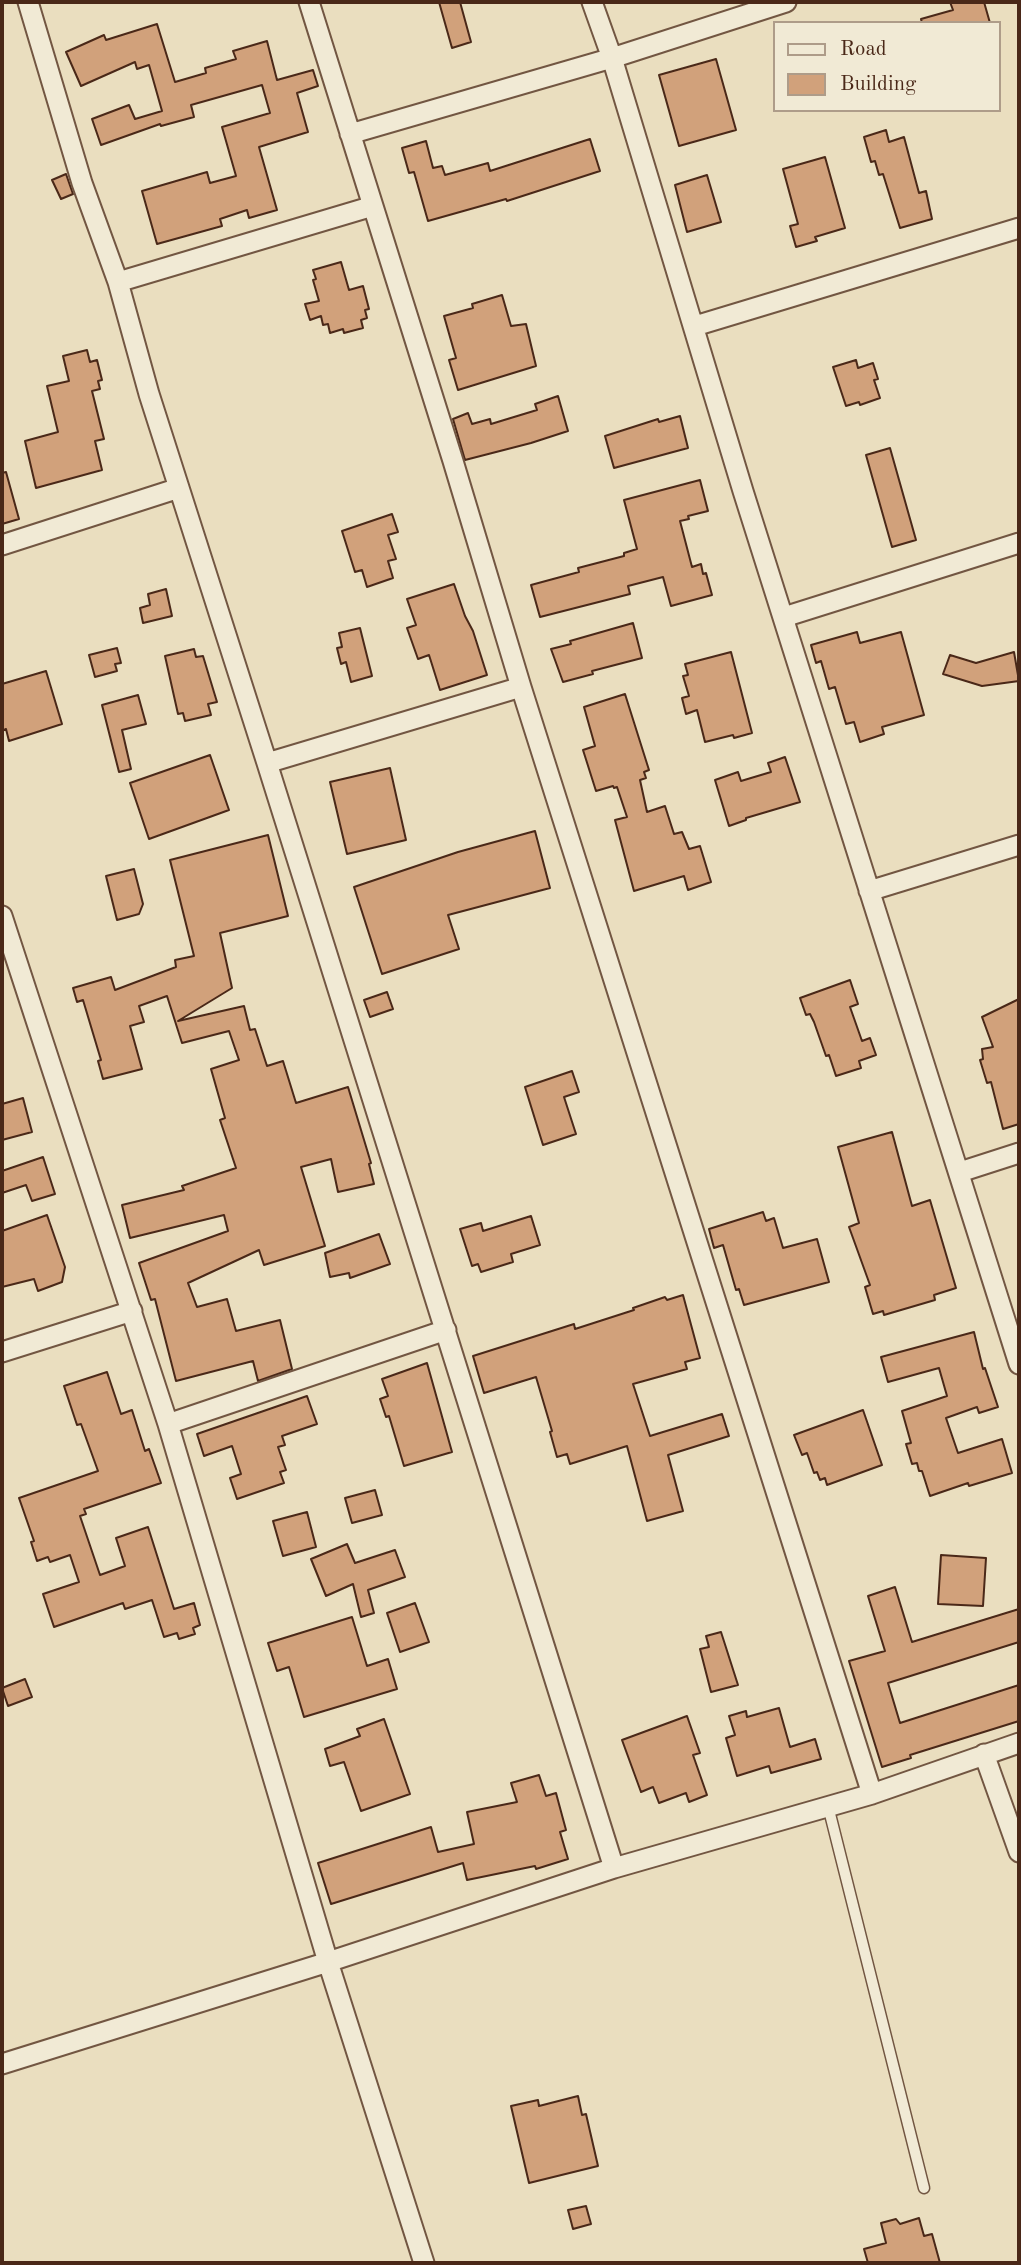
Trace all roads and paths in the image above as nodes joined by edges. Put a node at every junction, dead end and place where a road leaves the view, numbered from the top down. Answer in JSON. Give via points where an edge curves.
{"nodes":[{"id":1,"x":28,"y":2,"type":"edge"},
{"id":2,"x":309,"y":2,"type":"edge"},
{"id":3,"x":592,"y":2,"type":"edge"},
{"id":4,"x":786,"y":2,"type":"edge"},
{"id":5,"x":612,"y":58,"type":"junction"},
{"id":6,"x":350,"y":134,"type":"junction"},
{"id":7,"x":373,"y":206,"type":"junction"},
{"id":8,"x":1019,"y":228,"type":"edge"},
{"id":9,"x":118,"y":282,"type":"junction"},
{"id":10,"x":695,"y":326,"type":"junction"},
{"id":11,"x":179,"y":488,"type":"junction"},
{"id":12,"x":1019,"y":543,"type":"edge"},
{"id":13,"x":2,"y":545,"type":"edge"},
{"id":14,"x":784,"y":617,"type":"junction"},
{"id":15,"x":521,"y":687,"type":"junction"},
{"id":16,"x":267,"y":763,"type":"junction"},
{"id":17,"x":1019,"y":845,"type":"edge"},
{"id":18,"x":869,"y":891,"type":"junction"},
{"id":19,"x":2,"y":916,"type":"edge"},
{"id":20,"x":1019,"y":1153,"type":"edge"},
{"id":21,"x":960,"y":1172,"type":"junction"},
{"id":22,"x":132,"y":1311,"type":"junction"},
{"id":23,"x":446,"y":1330,"type":"junction"},
{"id":24,"x":2,"y":1352,"type":"edge"},
{"id":25,"x":1019,"y":1364,"type":"edge"},
{"id":26,"x":168,"y":1424,"type":"junction"},
{"id":27,"x":1019,"y":1743,"type":"edge"},
{"id":28,"x":984,"y":1754,"type":"junction"},
{"id":29,"x":872,"y":1794,"type":"junction"},
{"id":30,"x":828,"y":1806,"type":"junction"},
{"id":31,"x":1019,"y":1852,"type":"edge"},
{"id":32,"x":614,"y":1868,"type":"junction"},
{"id":33,"x":328,"y":1962,"type":"junction"},
{"id":34,"x":2,"y":2064,"type":"edge"},
{"id":35,"x":925,"y":2188,"type":"dead end"},
{"id":36,"x":424,"y":2263,"type":"edge"}],
"edges":[{"from":1,"to":9,"type":"street","via":[[82,183]]},
{"from":2,"to":6,"type":"street"},
{"from":3,"to":5,"type":"street"},
{"from":4,"to":5,"type":"street"},
{"from":5,"to":6,"type":"street"},
{"from":5,"to":10,"type":"street"},
{"from":6,"to":7,"type":"street"},
{"from":7,"to":9,"type":"street"},
{"from":7,"to":15,"type":"street"},
{"from":8,"to":10,"type":"street"},
{"from":9,"to":11,"type":"street"},
{"from":10,"to":14,"type":"street"},
{"from":11,"to":13,"type":"street"},
{"from":11,"to":16,"type":"street"},
{"from":12,"to":14,"type":"street"},
{"from":14,"to":18,"type":"street"},
{"from":15,"to":16,"type":"street"},
{"from":15,"to":29,"type":"street"},
{"from":16,"to":23,"type":"street"},
{"from":17,"to":18,"type":"street"},
{"from":18,"to":21,"type":"street"},
{"from":19,"to":22,"type":"street"},
{"from":20,"to":21,"type":"street"},
{"from":21,"to":25,"type":"street"},
{"from":22,"to":24,"type":"street"},
{"from":22,"to":26,"type":"street"},
{"from":23,"to":26,"type":"street"},
{"from":23,"to":32,"type":"street"},
{"from":26,"to":33,"type":"street"},
{"from":27,"to":28,"type":"street"},
{"from":28,"to":29,"type":"street"},
{"from":28,"to":31,"type":"street"},
{"from":29,"to":30,"type":"street"},
{"from":30,"to":32,"type":"street"},
{"from":30,"to":35,"type":"lane"},
{"from":32,"to":33,"type":"street"},
{"from":33,"to":34,"type":"street"},
{"from":33,"to":36,"type":"street"}]}
